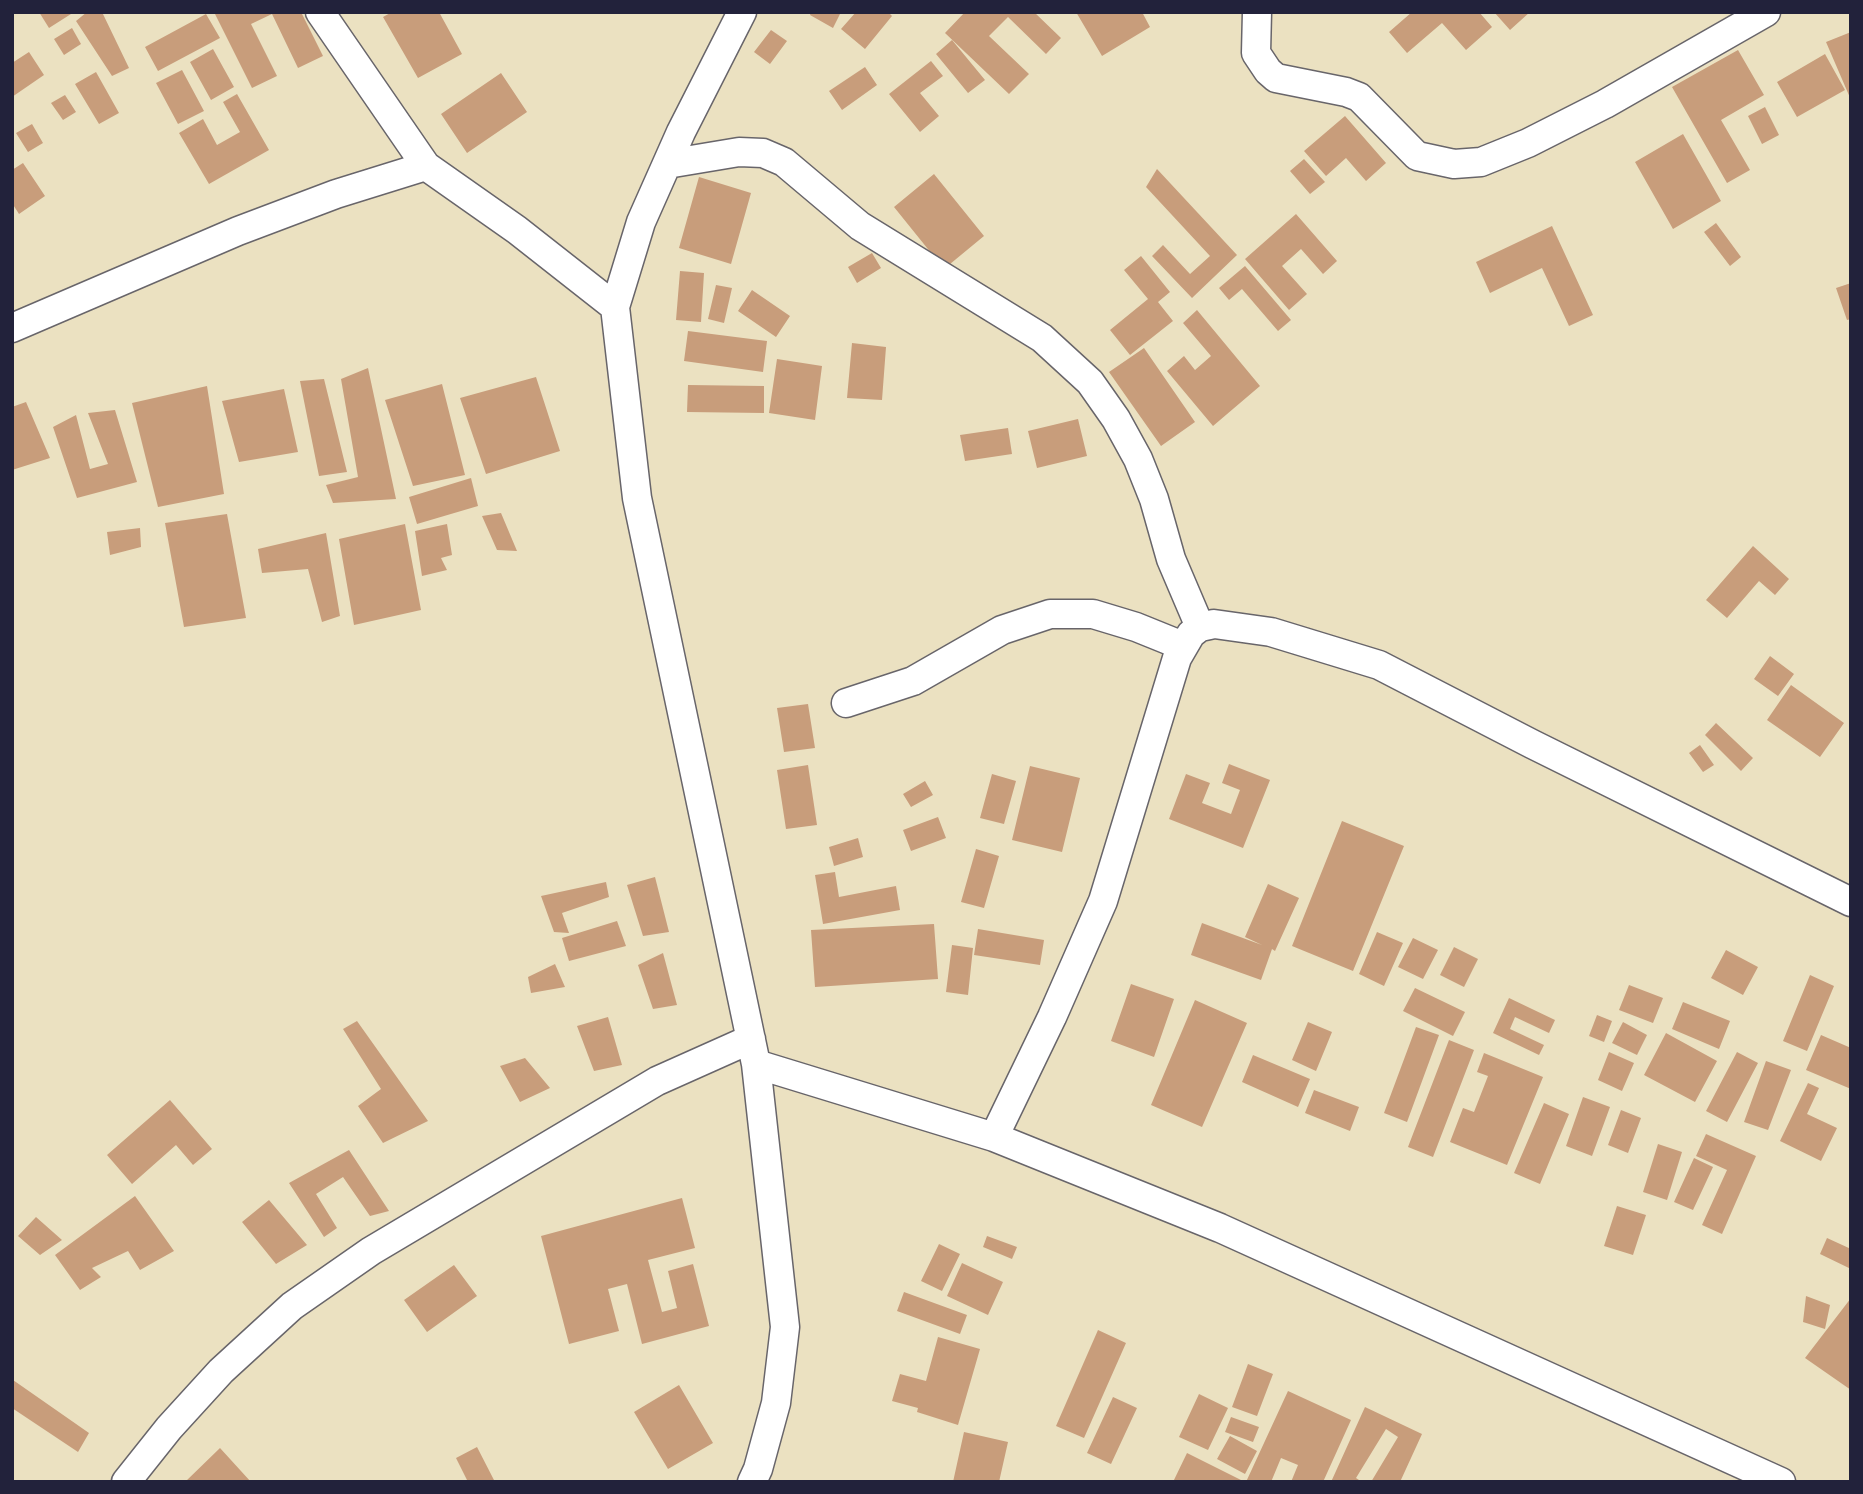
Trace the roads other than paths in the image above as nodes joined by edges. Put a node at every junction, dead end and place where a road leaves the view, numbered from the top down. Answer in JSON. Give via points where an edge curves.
{"nodes":[{"id":1,"x":320,"y":12,"type":"edge"},
{"id":2,"x":742,"y":12,"type":"edge"},
{"id":3,"x":1256,"y":12,"type":"edge"},
{"id":4,"x":1766,"y":12,"type":"edge"},
{"id":5,"x":667,"y":164,"type":"junction"},
{"id":6,"x":425,"y":166,"type":"junction"},
{"id":7,"x":615,"y":307,"type":"junction"},
{"id":8,"x":12,"y":328,"type":"edge"},
{"id":9,"x":1192,"y":637,"type":"junction"},
{"id":10,"x":846,"y":703,"type":"dead end"},
{"id":11,"x":1851,"y":902,"type":"edge"},
{"id":12,"x":753,"y":1051,"type":"junction"},
{"id":13,"x":994,"y":1137,"type":"junction"},
{"id":14,"x":126,"y":1482,"type":"edge"},
{"id":15,"x":752,"y":1482,"type":"edge"},
{"id":16,"x":1781,"y":1482,"type":"edge"}],
"edges":[{"from":1,"to":6,"type":"street"},
{"from":2,"to":5,"type":"street"},
{"from":3,"to":4,"type":"street","via":[[1256,54],[1276,78],[1359,97],[1417,156],[1454,164],[1481,162],[1528,143]]},
{"from":5,"to":7,"type":"street","via":[[641,222]]},
{"from":5,"to":9,"type":"street","via":[[740,152],[763,153],[784,162],[860,226],[1042,338],[1090,382],[1138,459],[1154,499]]},
{"from":6,"to":7,"type":"street"},
{"from":6,"to":8,"type":"street","via":[[238,231]]},
{"from":7,"to":12,"type":"street","via":[[637,498]]},
{"from":9,"to":10,"type":"street","via":[[1093,614],[1050,614],[1002,630],[913,681]]},
{"from":9,"to":11,"type":"street","via":[[1214,624],[1271,632],[1379,665]]},
{"from":9,"to":13,"type":"street","via":[[1177,658],[1103,901]]},
{"from":12,"to":13,"type":"street"},
{"from":12,"to":14,"type":"street","via":[[657,1081],[371,1251],[292,1306],[221,1371]]},
{"from":12,"to":15,"type":"street","via":[[785,1327],[776,1403]]},
{"from":13,"to":16,"type":"street","via":[[1220,1228]]}]}
